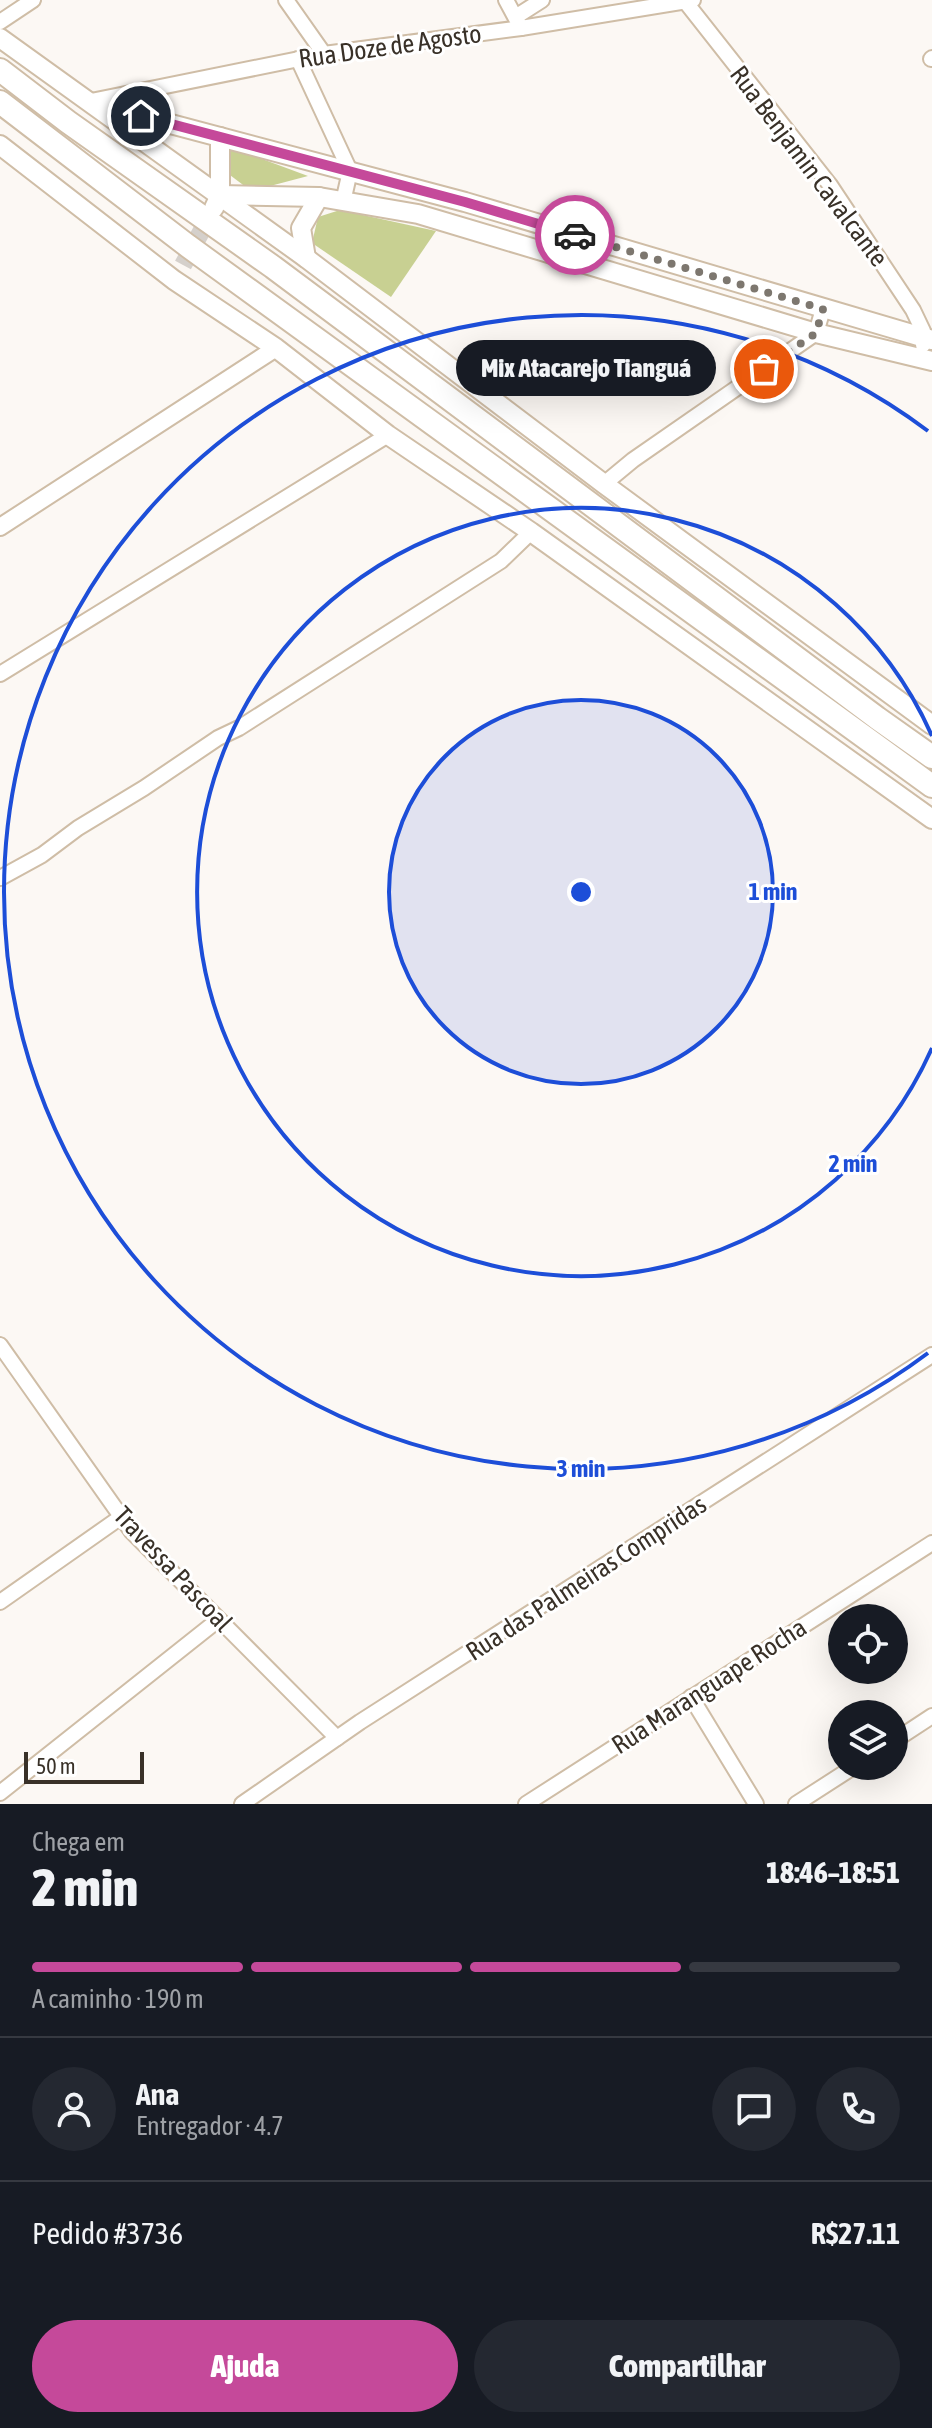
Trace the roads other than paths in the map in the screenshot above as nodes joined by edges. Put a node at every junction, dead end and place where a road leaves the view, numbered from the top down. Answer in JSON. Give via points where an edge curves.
{"nodes":[{"id":1,"x":33,"y":0,"type":"edge"},
{"id":2,"x":286,"y":0,"type":"edge"},
{"id":3,"x":506,"y":0,"type":"edge"},
{"id":4,"x":542,"y":0,"type":"edge"},
{"id":5,"x":687,"y":0,"type":"edge"},
{"id":6,"x":0,"y":22,"type":"edge"},
{"id":7,"x":519,"y":22,"type":"junction"},
{"id":8,"x":0,"y":38,"type":"edge"},
{"id":9,"x":324,"y":54,"type":"junction"},
{"id":10,"x":298,"y":59,"type":"junction"},
{"id":11,"x":0,"y":70,"type":"edge"},
{"id":12,"x":0,"y":102,"type":"edge"},
{"id":13,"x":88,"y":102,"type":"junction"},
{"id":14,"x":220,"y":137,"type":"junction"},
{"id":15,"x":0,"y":145,"type":"edge"},
{"id":16,"x":350,"y":171,"type":"junction"},
{"id":17,"x":425,"y":191,"type":"junction"},
{"id":18,"x":319,"y":197,"type":"junction"},
{"id":19,"x":217,"y":202,"type":"junction"},
{"id":20,"x":343,"y":202,"type":"junction"},
{"id":21,"x":418,"y":214,"type":"junction"},
{"id":22,"x":507,"y":215,"type":"junction"},
{"id":23,"x":583,"y":237,"type":"junction"},
{"id":24,"x":500,"y":239,"type":"junction"},
{"id":25,"x":306,"y":258,"type":"junction"},
{"id":26,"x":576,"y":261,"type":"junction"},
{"id":27,"x":663,"y":261,"type":"junction"},
{"id":28,"x":656,"y":285,"type":"junction"},
{"id":29,"x":746,"y":286,"type":"junction"},
{"id":30,"x":823,"y":309,"type":"junction"},
{"id":31,"x":739,"y":310,"type":"junction"},
{"id":32,"x":816,"y":333,"type":"junction"},
{"id":33,"x":928,"y":334,"type":"edge"},
{"id":34,"x":276,"y":348,"type":"junction"},
{"id":35,"x":926,"y":360,"type":"edge"},
{"id":36,"x":388,"y":435,"type":"junction"},
{"id":37,"x":604,"y":484,"type":"junction"},
{"id":38,"x":0,"y":527,"type":"edge"},
{"id":39,"x":531,"y":532,"type":"junction"},
{"id":40,"x":0,"y":674,"type":"edge"},
{"id":41,"x":932,"y":725,"type":"edge"},
{"id":42,"x":932,"y":757,"type":"edge"},
{"id":43,"x":932,"y":786,"type":"edge"},
{"id":44,"x":932,"y":819,"type":"edge"},
{"id":45,"x":0,"y":878,"type":"edge"},
{"id":46,"x":0,"y":1345,"type":"edge"},
{"id":47,"x":932,"y":1355,"type":"edge"},
{"id":48,"x":121,"y":1517,"type":"junction"},
{"id":49,"x":932,"y":1543,"type":"edge"},
{"id":50,"x":0,"y":1602,"type":"edge"},
{"id":51,"x":218,"y":1620,"type":"junction"},
{"id":52,"x":691,"y":1697,"type":"junction"},
{"id":53,"x":932,"y":1716,"type":"edge"},
{"id":54,"x":908,"y":1732,"type":"edge"},
{"id":55,"x":337,"y":1738,"type":"junction"},
{"id":56,"x":833,"y":1780,"type":"edge"},
{"id":57,"x":0,"y":1793,"type":"edge"},
{"id":58,"x":242,"y":1804,"type":"edge"},
{"id":59,"x":526,"y":1804,"type":"edge"},
{"id":60,"x":756,"y":1804,"type":"edge"},
{"id":61,"x":796,"y":1804,"type":"edge"}],
"edges":[{"from":1,"to":6,"type":"street"},
{"from":2,"to":9,"type":"street"},
{"from":3,"to":7,"type":"street"},
{"from":4,"to":7,"type":"street"},
{"from":5,"to":7,"type":"street","name":"Rua Doze de Agosto"},
{"from":5,"to":33,"type":"street","name":"Rua Benjamin Cavalcante","via":[[830,185]]},
{"from":7,"to":9,"type":"street","name":"Rua Doze de Agosto"},
{"from":8,"to":13,"type":"main road"},
{"from":9,"to":10,"type":"street","name":"Rua Doze de Agosto"},
{"from":10,"to":13,"type":"street","name":"Rua Doze de Agosto"},
{"from":10,"to":16,"type":"street"},
{"from":11,"to":42,"type":"highway"},
{"from":12,"to":43,"type":"highway","via":[[201,255]]},
{"from":13,"to":14,"type":"main road"},
{"from":13,"to":19,"type":"main road"},
{"from":14,"to":16,"type":"main road"},
{"from":14,"to":19,"type":"main road"},
{"from":15,"to":34,"type":"main road"},
{"from":16,"to":17,"type":"main road"},
{"from":16,"to":20,"type":"street"},
{"from":17,"to":21,"type":"main road"},
{"from":17,"to":22,"type":"main road"},
{"from":18,"to":19,"type":"main road"},
{"from":18,"to":20,"type":"main road"},
{"from":18,"to":25,"type":"main road","via":[[301,228]]},
{"from":19,"to":25,"type":"main road"},
{"from":20,"to":21,"type":"main road"},
{"from":21,"to":24,"type":"main road"},
{"from":22,"to":23,"type":"main road"},
{"from":22,"to":24,"type":"main road"},
{"from":23,"to":26,"type":"main road"},
{"from":23,"to":27,"type":"main road"},
{"from":24,"to":26,"type":"main road"},
{"from":25,"to":37,"type":"main road"},
{"from":26,"to":28,"type":"main road"},
{"from":27,"to":28,"type":"main road"},
{"from":27,"to":29,"type":"main road"},
{"from":28,"to":31,"type":"main road"},
{"from":29,"to":30,"type":"main road"},
{"from":29,"to":31,"type":"main road"},
{"from":30,"to":32,"type":"street"},
{"from":30,"to":33,"type":"main road"},
{"from":31,"to":32,"type":"main road"},
{"from":32,"to":35,"type":"main road"},
{"from":32,"to":37,"type":"street"},
{"from":33,"to":35,"type":"street"},
{"from":34,"to":36,"type":"main road"},
{"from":34,"to":38,"type":"street"},
{"from":36,"to":39,"type":"main road"},
{"from":36,"to":40,"type":"street"},
{"from":37,"to":41,"type":"main road"},
{"from":39,"to":44,"type":"main road"},
{"from":39,"to":45,"type":"street","via":[[501,561]]},
{"from":46,"to":48,"type":"street","name":"Travessa Pascoal"},
{"from":47,"to":55,"type":"street","name":"Rua das Palmeiras Compridas"},
{"from":48,"to":50,"type":"street"},
{"from":48,"to":51,"type":"street","name":"Travessa Pascoal"},
{"from":49,"to":52,"type":"street","name":"Rua Maranguape Rocha"},
{"from":51,"to":55,"type":"street","name":"Travessa Pascoal"},
{"from":51,"to":57,"type":"street"},
{"from":52,"to":59,"type":"street","name":"Rua Maranguape Rocha"},
{"from":52,"to":60,"type":"street"},
{"from":53,"to":54,"type":"street"},
{"from":55,"to":58,"type":"street","name":"Rua das Palmeiras Compridas"},
{"from":56,"to":61,"type":"street"}]}
